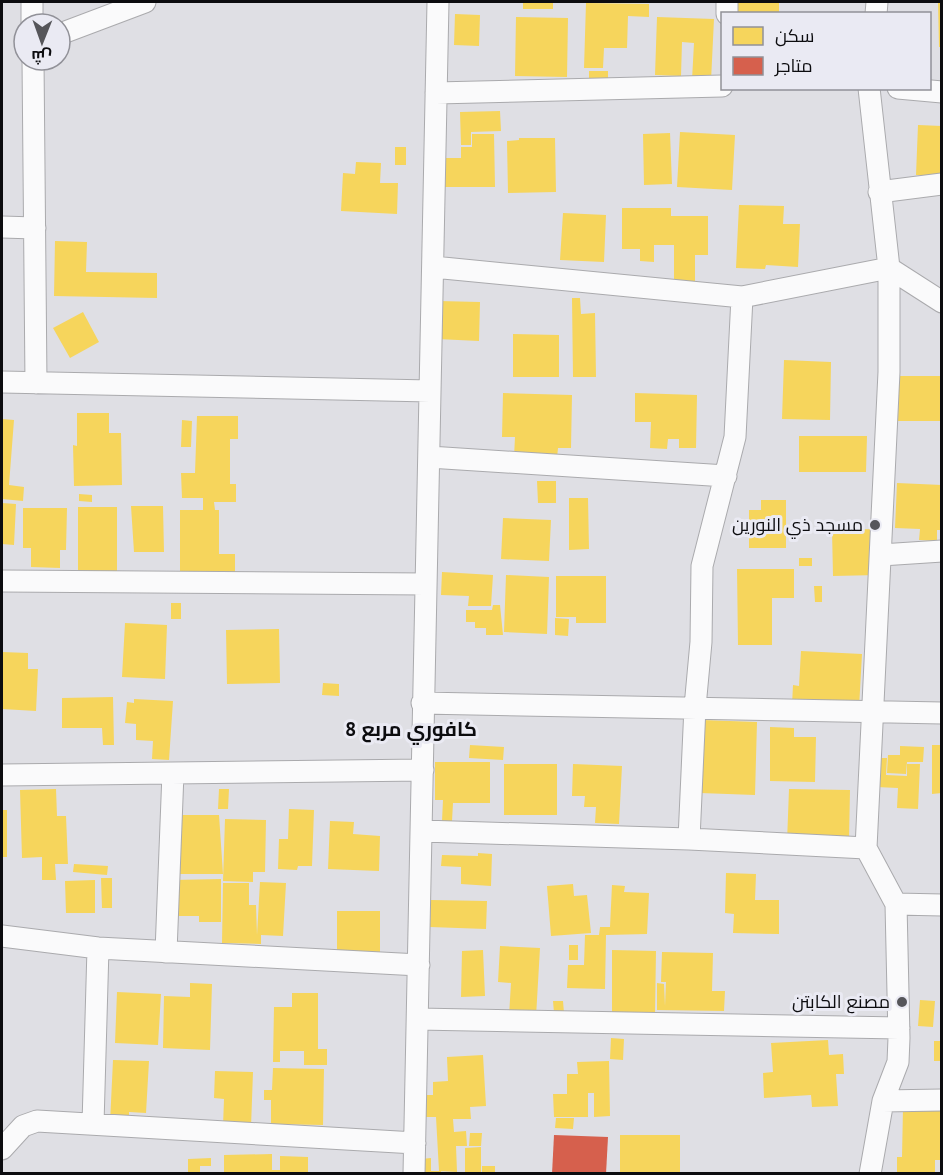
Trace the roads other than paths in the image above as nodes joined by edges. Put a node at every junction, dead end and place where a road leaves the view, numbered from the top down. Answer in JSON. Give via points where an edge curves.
{"nodes":[{"id":1,"x":145,"y":2,"type":"edge"},
{"id":2,"x":438,"y":2,"type":"edge"},
{"id":3,"x":72,"y":29,"type":"edge"},
{"id":4,"x":33,"y":72,"type":"edge"},
{"id":5,"x":721,"y":86,"type":"edge"},
{"id":6,"x":869,"y":90,"type":"edge"},
{"id":7,"x":920,"y":90,"type":"edge"},
{"id":8,"x":942,"y":92,"type":"edge"},
{"id":9,"x":436,"y":93,"type":"junction"},
{"id":10,"x":942,"y":184,"type":"edge"},
{"id":11,"x":879,"y":192,"type":"junction"},
{"id":12,"x":2,"y":227,"type":"edge"},
{"id":13,"x":35,"y":228,"type":"junction"},
{"id":14,"x":433,"y":267,"type":"junction"},
{"id":15,"x":889,"y":268,"type":"junction"},
{"id":16,"x":742,"y":297,"type":"junction"},
{"id":17,"x":942,"y":302,"type":"edge"},
{"id":18,"x":2,"y":382,"type":"edge"},
{"id":19,"x":36,"y":383,"type":"junction"},
{"id":20,"x":430,"y":391,"type":"junction"},
{"id":21,"x":429,"y":457,"type":"junction"},
{"id":22,"x":726,"y":476,"type":"junction"},
{"id":23,"x":942,"y":551,"type":"edge"},
{"id":24,"x":881,"y":555,"type":"junction"},
{"id":25,"x":2,"y":581,"type":"edge"},
{"id":26,"x":426,"y":585,"type":"junction"},
{"id":27,"x":422,"y":703,"type":"junction"},
{"id":28,"x":695,"y":707,"type":"junction"},
{"id":29,"x":874,"y":711,"type":"junction"},
{"id":30,"x":942,"y":713,"type":"edge"},
{"id":31,"x":423,"y":770,"type":"junction"},
{"id":32,"x":173,"y":773,"type":"junction"},
{"id":33,"x":2,"y":775,"type":"edge"},
{"id":34,"x":422,"y":831,"type":"junction"},
{"id":35,"x":689,"y":839,"type":"junction"},
{"id":36,"x":866,"y":848,"type":"junction"},
{"id":37,"x":896,"y":904,"type":"junction"},
{"id":38,"x":942,"y":905,"type":"edge"},
{"id":39,"x":2,"y":936,"type":"edge"},
{"id":40,"x":98,"y":948,"type":"junction"},
{"id":41,"x":166,"y":952,"type":"junction"},
{"id":42,"x":419,"y":965,"type":"junction"},
{"id":43,"x":418,"y":1019,"type":"junction"},
{"id":44,"x":899,"y":1028,"type":"junction"},
{"id":45,"x":942,"y":1100,"type":"edge"},
{"id":46,"x":883,"y":1101,"type":"junction"},
{"id":47,"x":93,"y":1124,"type":"junction"},
{"id":48,"x":415,"y":1143,"type":"junction"},
{"id":49,"x":2,"y":1149,"type":"edge"},
{"id":50,"x":414,"y":1173,"type":"edge"},
{"id":51,"x":870,"y":1173,"type":"edge"}],
"edges":[{"from":1,"to":3,"type":"street"},
{"from":2,"to":9,"type":"street"},
{"from":4,"to":13,"type":"street"},
{"from":5,"to":9,"type":"street"},
{"from":6,"to":11,"type":"street"},
{"from":7,"to":8,"type":"street"},
{"from":9,"to":14,"type":"street"},
{"from":10,"to":11,"type":"street"},
{"from":11,"to":15,"type":"street"},
{"from":12,"to":13,"type":"street"},
{"from":13,"to":19,"type":"street"},
{"from":14,"to":16,"type":"street"},
{"from":14,"to":20,"type":"street"},
{"from":15,"to":16,"type":"street"},
{"from":15,"to":17,"type":"street"},
{"from":15,"to":24,"type":"street"},
{"from":16,"to":22,"type":"street","via":[[735,437]]},
{"from":18,"to":19,"type":"street"},
{"from":19,"to":20,"type":"street"},
{"from":20,"to":21,"type":"street"},
{"from":21,"to":22,"type":"street"},
{"from":21,"to":26,"type":"street"},
{"from":22,"to":28,"type":"street","via":[[702,566]]},
{"from":23,"to":24,"type":"street"},
{"from":24,"to":29,"type":"street"},
{"from":25,"to":26,"type":"street"},
{"from":26,"to":27,"type":"street"},
{"from":27,"to":28,"type":"street"},
{"from":27,"to":31,"type":"street"},
{"from":28,"to":29,"type":"street"},
{"from":28,"to":35,"type":"street"},
{"from":29,"to":30,"type":"street"},
{"from":29,"to":36,"type":"street"},
{"from":31,"to":32,"type":"street"},
{"from":31,"to":34,"type":"street"},
{"from":32,"to":33,"type":"street"},
{"from":32,"to":41,"type":"street"},
{"from":34,"to":35,"type":"street"},
{"from":34,"to":42,"type":"street"},
{"from":35,"to":36,"type":"street"},
{"from":36,"to":37,"type":"street"},
{"from":37,"to":38,"type":"street"},
{"from":37,"to":44,"type":"street"},
{"from":39,"to":40,"type":"street"},
{"from":40,"to":41,"type":"street"},
{"from":40,"to":47,"type":"street"},
{"from":41,"to":42,"type":"street"},
{"from":42,"to":43,"type":"street"},
{"from":43,"to":44,"type":"street"},
{"from":43,"to":48,"type":"street"},
{"from":44,"to":46,"type":"street","via":[[898,1062]]},
{"from":45,"to":46,"type":"street"},
{"from":46,"to":51,"type":"street"},
{"from":47,"to":48,"type":"street"},
{"from":47,"to":49,"type":"street","via":[[29,1122]]},
{"from":48,"to":50,"type":"street"}]}
